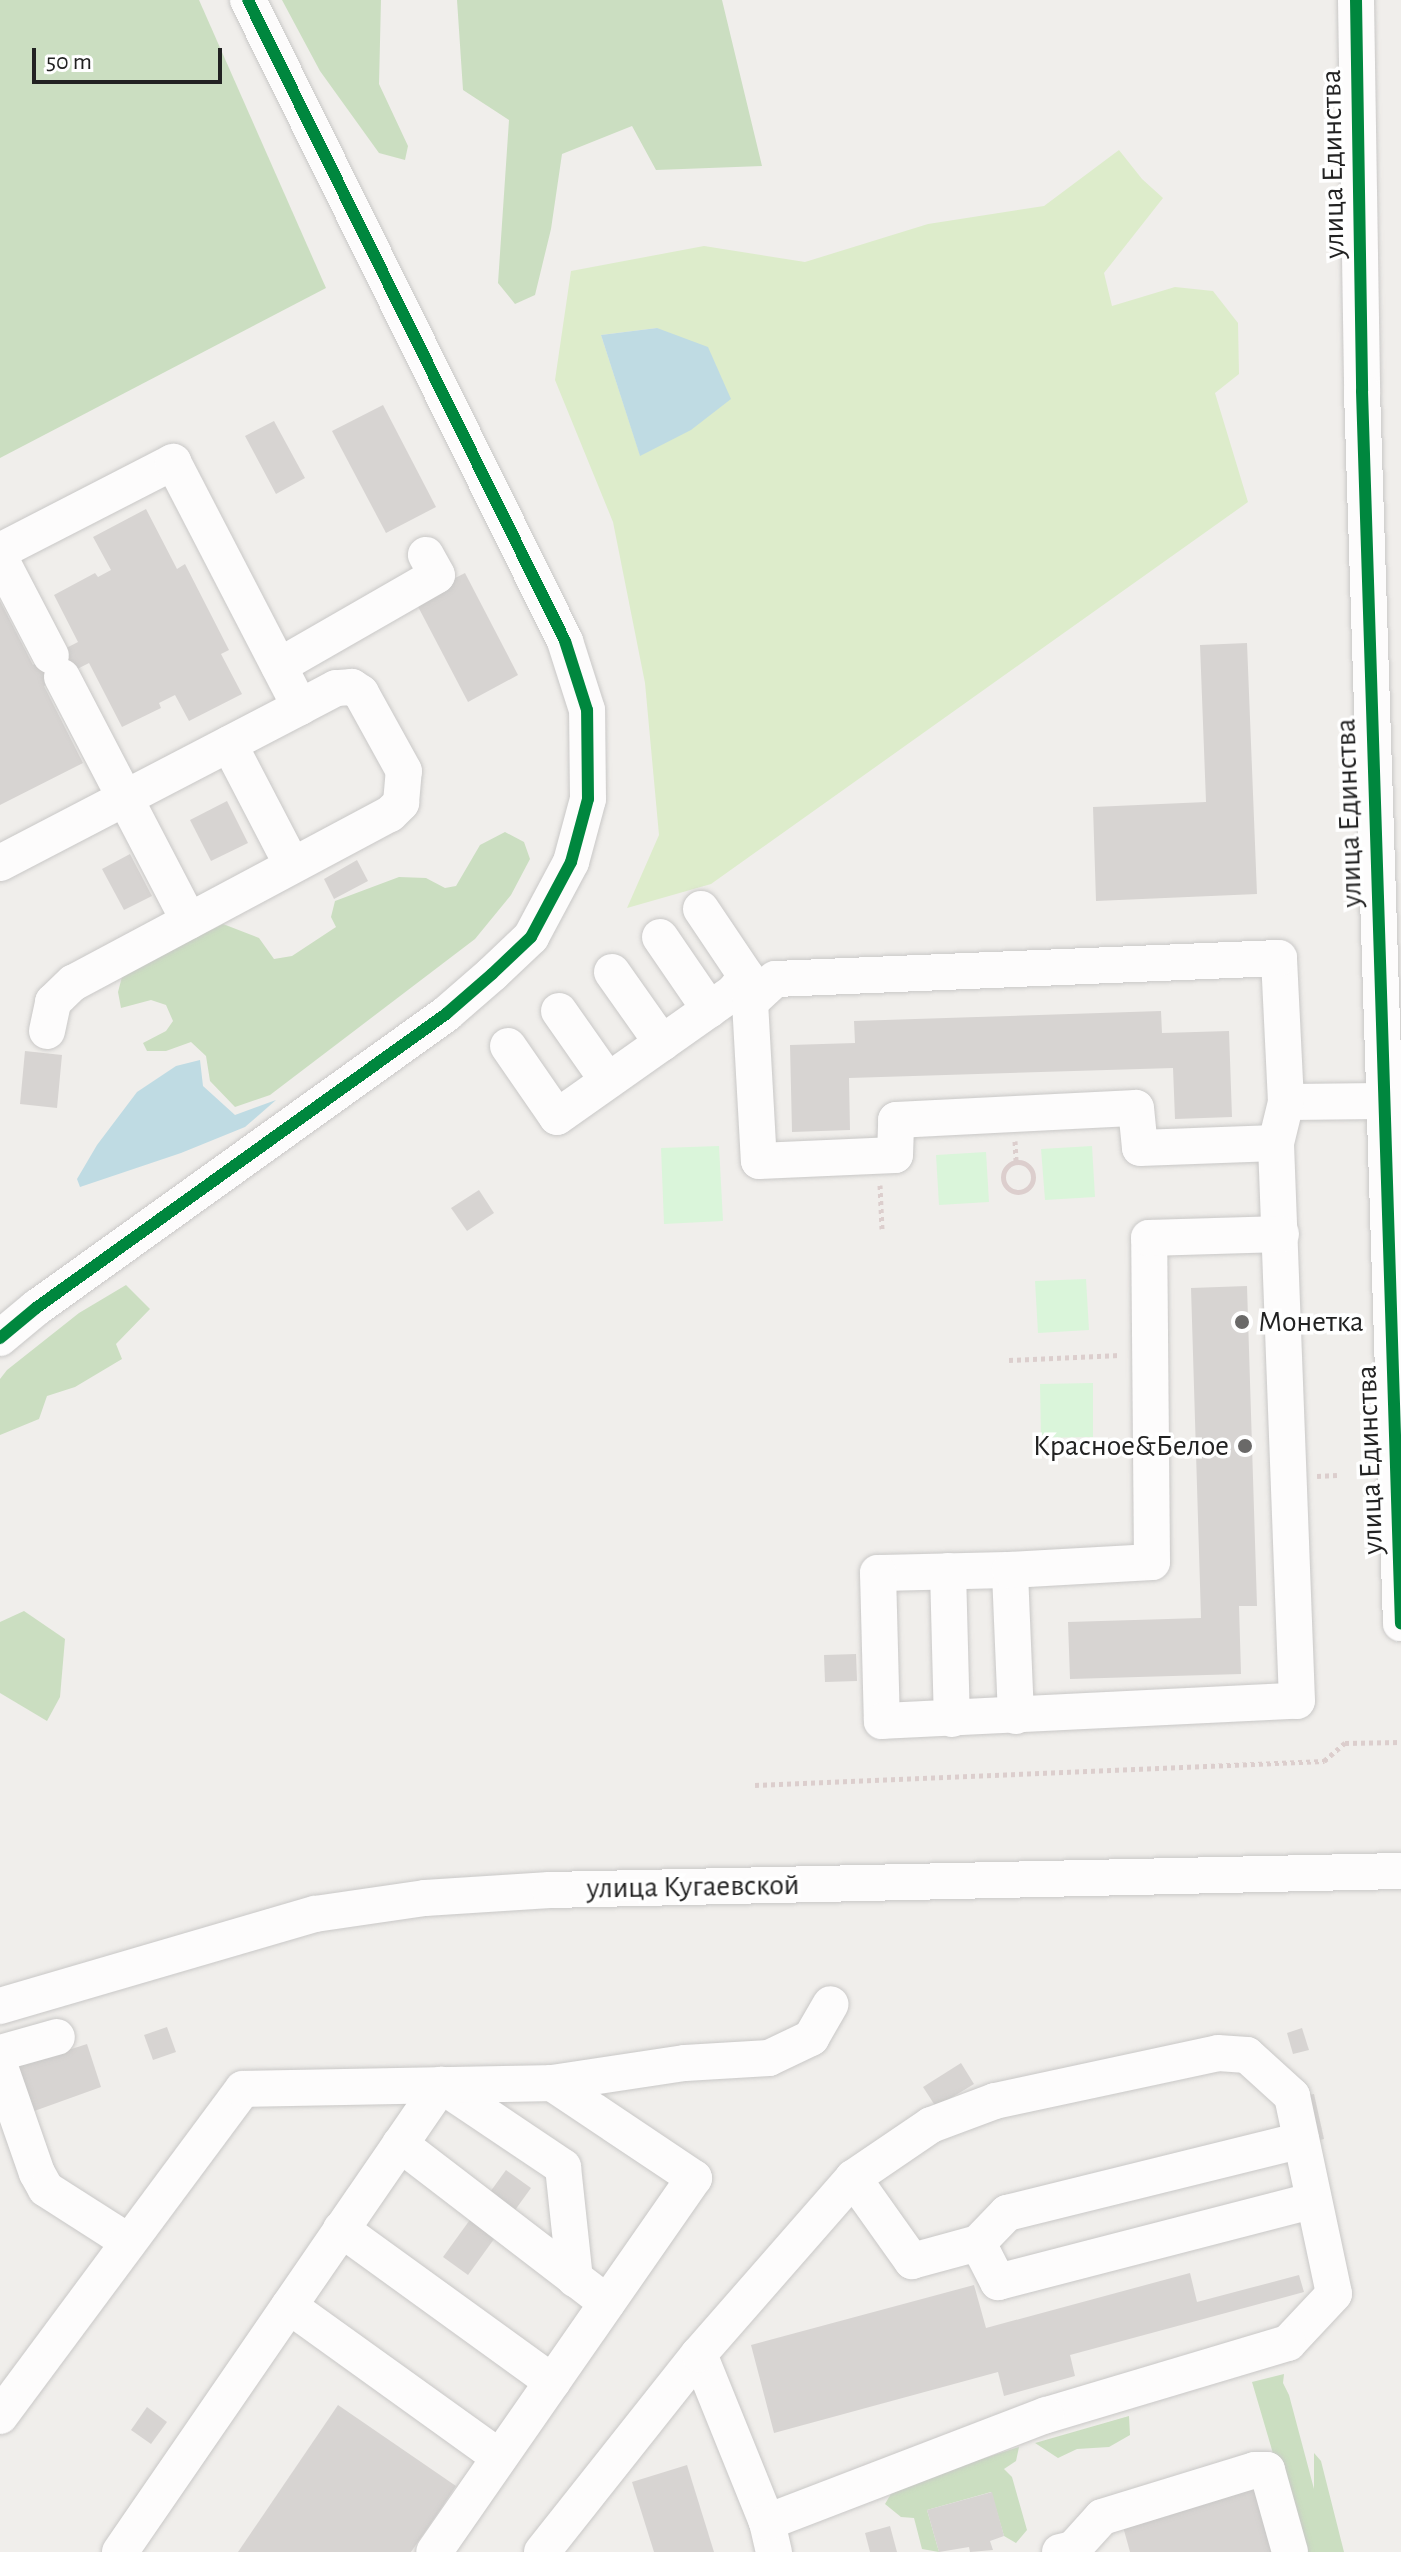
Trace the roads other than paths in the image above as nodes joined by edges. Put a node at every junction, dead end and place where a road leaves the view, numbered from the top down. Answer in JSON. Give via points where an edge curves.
{"nodes":[{"id":1,"x":248,"y":0,"type":"edge"},
{"id":2,"x":1356,"y":0,"type":"edge"},
{"id":3,"x":0,"y":551,"type":"edge"},
{"id":4,"x":426,"y":555,"type":"dead end"},
{"id":5,"x":0,"y":558,"type":"edge"},
{"id":6,"x":279,"y":666,"type":"junction"},
{"id":7,"x":300,"y":707,"type":"junction"},
{"id":8,"x":229,"y":744,"type":"junction"},
{"id":9,"x":125,"y":798,"type":"junction"},
{"id":10,"x":0,"y":863,"type":"edge"},
{"id":11,"x":292,"y":865,"type":"junction"},
{"id":12,"x":701,"y":909,"type":"dead end"},
{"id":13,"x":189,"y":921,"type":"junction"},
{"id":14,"x":660,"y":937,"type":"dead end"},
{"id":15,"x":612,"y":972,"type":"dead end"},
{"id":16,"x":731,"y":1002,"type":"junction"},
{"id":17,"x":559,"y":1011,"type":"dead end"},
{"id":18,"x":47,"y":1031,"type":"dead end"},
{"id":19,"x":662,"y":1043,"type":"junction"},
{"id":20,"x":508,"y":1046,"type":"dead end"},
{"id":21,"x":608,"y":1081,"type":"junction"},
{"id":22,"x":1286,"y":1102,"type":"junction"},
{"id":23,"x":1390,"y":1112,"type":"edge"},
{"id":24,"x":1276,"y":1143,"type":"junction"},
{"id":25,"x":1281,"y":1234,"type":"junction"},
{"id":26,"x":0,"y":1338,"type":"edge"},
{"id":27,"x":1010,"y":1570,"type":"junction"},
{"id":28,"x":948,"y":1571,"type":"junction"},
{"id":29,"x":1401,"y":1623,"type":"edge"},
{"id":30,"x":1016,"y":1716,"type":"junction"},
{"id":31,"x":952,"y":1719,"type":"junction"},
{"id":32,"x":1401,"y":1871,"type":"edge"},
{"id":33,"x":831,"y":2004,"type":"dead end"},
{"id":34,"x":0,"y":2006,"type":"edge"},
{"id":35,"x":57,"y":2037,"type":"dead end"},
{"id":36,"x":0,"y":2053,"type":"edge"},
{"id":37,"x":0,"y":2067,"type":"edge"},
{"id":38,"x":552,"y":2083,"type":"junction"},
{"id":39,"x":441,"y":2085,"type":"junction"},
{"id":40,"x":1301,"y":2140,"type":"junction"},
{"id":41,"x":400,"y":2144,"type":"junction"},
{"id":42,"x":853,"y":2178,"type":"junction"},
{"id":43,"x":1314,"y":2200,"type":"junction"},
{"id":44,"x":341,"y":2229,"type":"junction"},
{"id":45,"x":129,"y":2242,"type":"junction"},
{"id":46,"x":978,"y":2243,"type":"junction"},
{"id":47,"x":575,"y":2279,"type":"junction"},
{"id":48,"x":607,"y":2303,"type":"junction"},
{"id":49,"x":289,"y":2306,"type":"junction"},
{"id":50,"x":699,"y":2354,"type":"junction"},
{"id":51,"x":552,"y":2382,"type":"junction"},
{"id":52,"x":0,"y":2416,"type":"edge"},
{"id":53,"x":499,"y":2457,"type":"junction"},
{"id":54,"x":1102,"y":2517,"type":"junction"},
{"id":55,"x":771,"y":2537,"type":"edge"},
{"id":56,"x":120,"y":2552,"type":"edge"},
{"id":57,"x":434,"y":2552,"type":"edge"},
{"id":58,"x":542,"y":2552,"type":"edge"},
{"id":59,"x":1060,"y":2552,"type":"edge"},
{"id":60,"x":1112,"y":2552,"type":"edge"},
{"id":61,"x":1290,"y":2552,"type":"edge"}],
"edges":[{"from":1,"to":26,"type":"street","via":[[565,641],[587,710],[588,799],[571,862],[531,937],[492,974],[446,1014]]},
{"from":2,"to":23,"type":"street","name":"улица Единства","via":[[1362,391]]},
{"from":3,"to":6,"type":"street","via":[[173,462]]},
{"from":4,"to":6,"type":"street","via":[[437,575]]},
{"from":5,"to":9,"type":"street"},
{"from":6,"to":7,"type":"street"},
{"from":7,"to":8,"type":"street"},
{"from":7,"to":11,"type":"street","via":[[336,688],[352,687],[361,693],[404,771],[405,790],[390,814]]},
{"from":8,"to":9,"type":"street"},
{"from":8,"to":11,"type":"street"},
{"from":9,"to":10,"type":"street"},
{"from":9,"to":13,"type":"street"},
{"from":11,"to":13,"type":"street"},
{"from":12,"to":16,"type":"street","via":[[746,976]]},
{"from":13,"to":18,"type":"street","via":[[61,993],[53,1002]]},
{"from":14,"to":16,"type":"street"},
{"from":15,"to":19,"type":"street"},
{"from":16,"to":19,"type":"street"},
{"from":16,"to":22,"type":"street","via":[[775,979],[1279,958]]},
{"from":16,"to":24,"type":"street","via":[[759,1161],[895,1155],[896,1120],[1136,1108],[1140,1148]]},
{"from":17,"to":21,"type":"street"},
{"from":19,"to":21,"type":"street"},
{"from":20,"to":21,"type":"street","via":[[557,1117]]},
{"from":22,"to":23,"type":"street"},
{"from":22,"to":24,"type":"street"},
{"from":23,"to":29,"type":"street","name":"улица Единства"},
{"from":24,"to":25,"type":"street"},
{"from":25,"to":27,"type":"street","via":[[1149,1238],[1152,1562]]},
{"from":25,"to":30,"type":"street","via":[[1297,1701]]},
{"from":27,"to":28,"type":"street"},
{"from":27,"to":30,"type":"street"},
{"from":28,"to":31,"type":"street"},
{"from":28,"to":31,"type":"street","via":[[878,1573],[881,1706],[882,1721]]},
{"from":30,"to":31,"type":"street"},
{"from":32,"to":34,"type":"street","name":"улица Кугаевской","via":[[550,1890],[425,1898],[315,1914]]},
{"from":33,"to":38,"type":"street","via":[[811,2038],[769,2058],[685,2063]]},
{"from":35,"to":36,"type":"street"},
{"from":37,"to":45,"type":"street","via":[[46,2189]]},
{"from":38,"to":39,"type":"street"},
{"from":38,"to":48,"type":"street","via":[[694,2178]]},
{"from":39,"to":41,"type":"street"},
{"from":39,"to":45,"type":"street","via":[[243,2089]]},
{"from":39,"to":47,"type":"street","via":[[563,2167]]},
{"from":40,"to":42,"type":"street","via":[[1292,2096],[1247,2055],[1218,2053],[995,2101],[931,2125]]},
{"from":40,"to":43,"type":"street"},
{"from":40,"to":46,"type":"street","via":[[1007,2213]]},
{"from":41,"to":44,"type":"street"},
{"from":41,"to":47,"type":"street"},
{"from":42,"to":46,"type":"street","via":[[912,2261]]},
{"from":42,"to":50,"type":"street"},
{"from":43,"to":46,"type":"street","via":[[998,2282]]},
{"from":43,"to":55,"type":"street","via":[[1334,2294],[1288,2343],[1046,2415]]},
{"from":44,"to":49,"type":"street"},
{"from":44,"to":51,"type":"street"},
{"from":45,"to":52,"type":"street"},
{"from":47,"to":48,"type":"street"},
{"from":48,"to":51,"type":"street"},
{"from":49,"to":53,"type":"street"},
{"from":49,"to":56,"type":"street"},
{"from":50,"to":55,"type":"street"},
{"from":50,"to":58,"type":"street"},
{"from":51,"to":53,"type":"street"},
{"from":53,"to":57,"type":"street"},
{"from":54,"to":59,"type":"street","via":[[1073,2549]]},
{"from":54,"to":60,"type":"street"},
{"from":54,"to":61,"type":"street","via":[[1267,2470]]}]}
